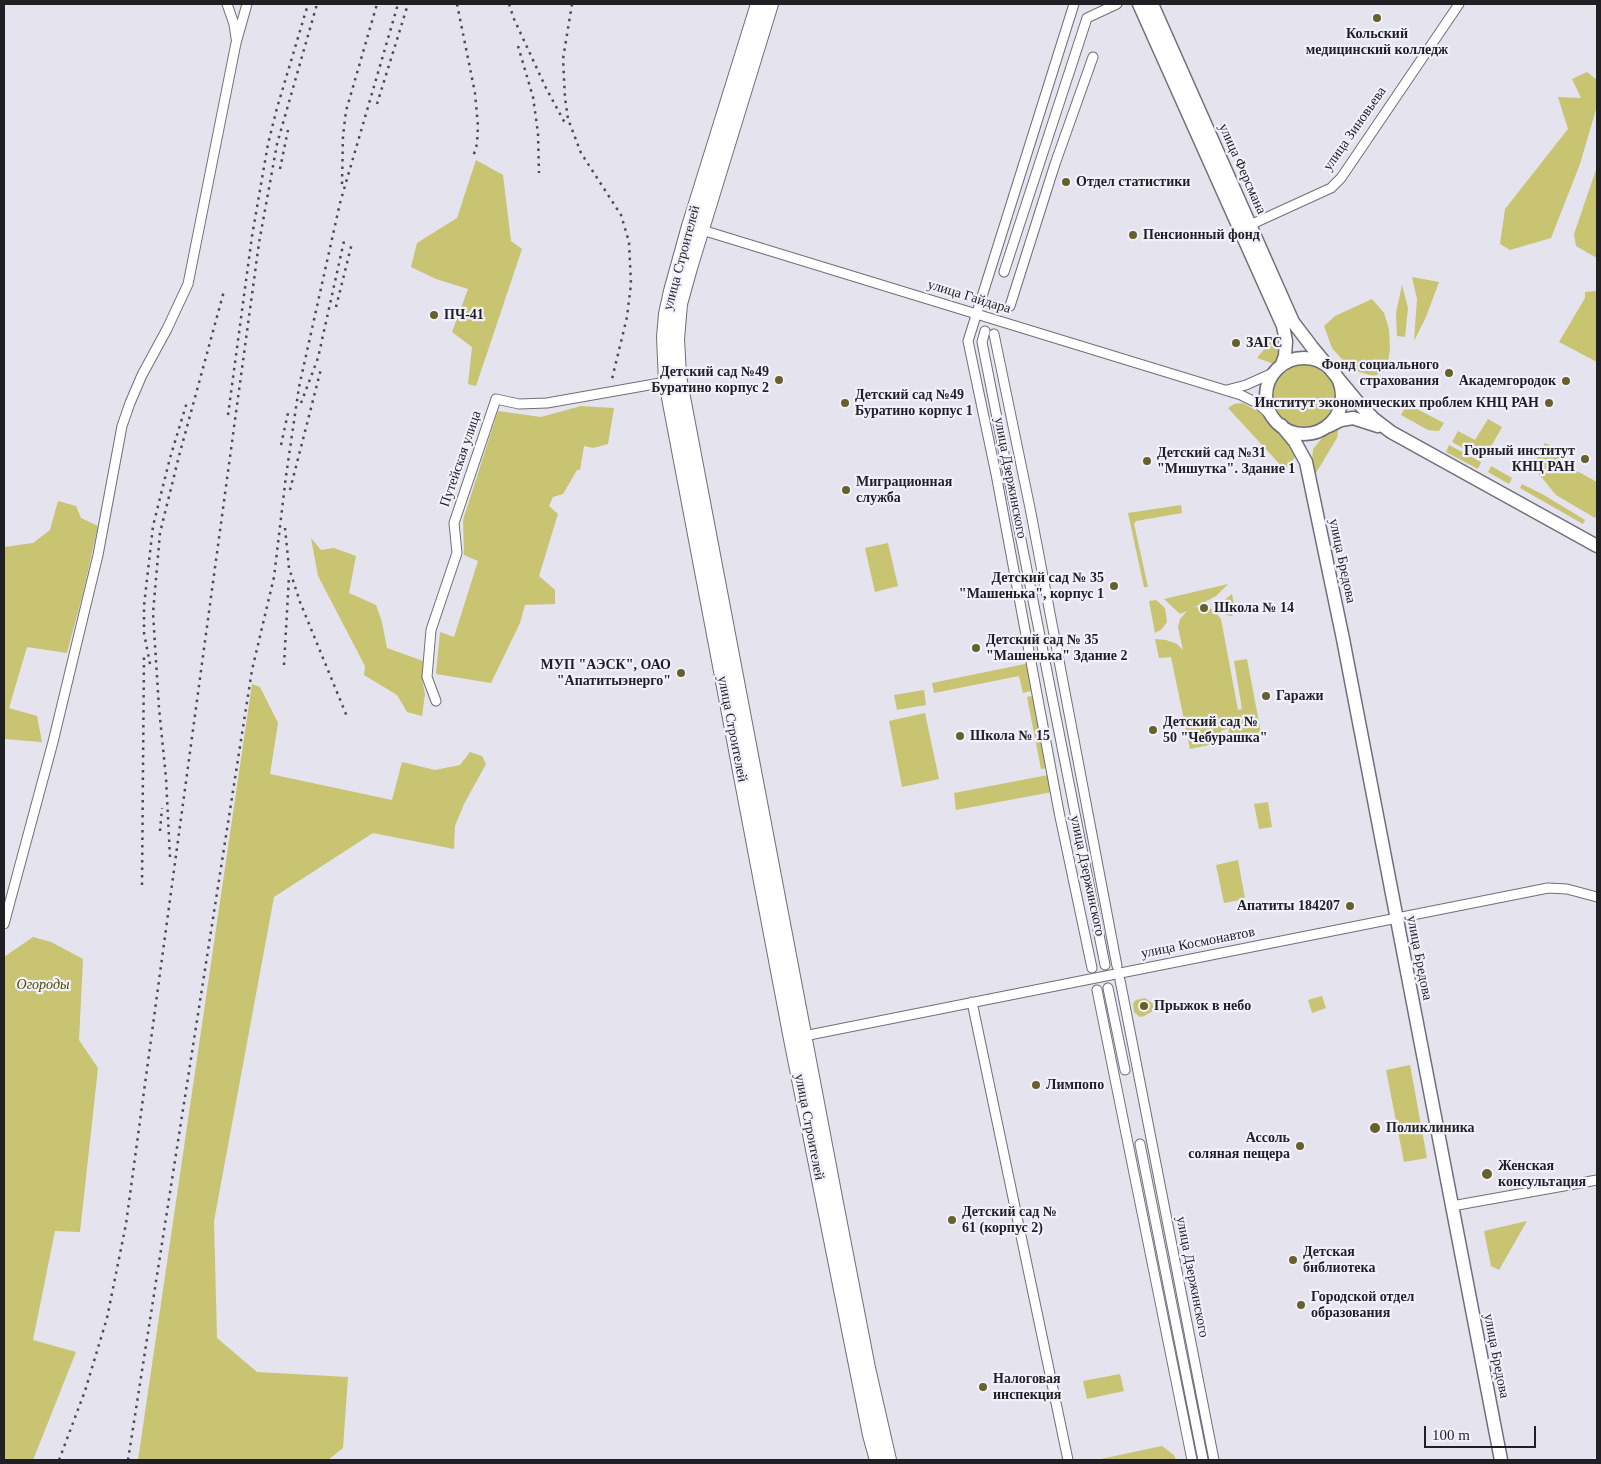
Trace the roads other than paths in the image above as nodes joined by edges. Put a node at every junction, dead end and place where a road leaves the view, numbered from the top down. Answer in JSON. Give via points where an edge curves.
{"nodes":[{"id":1,"x":227,"y":4,"type":"edge"},
{"id":2,"x":247,"y":4,"type":"edge"},
{"id":3,"x":758,"y":4,"type":"edge"},
{"id":4,"x":771,"y":4,"type":"edge"},
{"id":5,"x":1074,"y":4,"type":"edge"},
{"id":6,"x":1116,"y":4,"type":"edge"},
{"id":7,"x":1139,"y":4,"type":"edge"},
{"id":8,"x":1152,"y":4,"type":"edge"},
{"id":9,"x":1459,"y":4,"type":"edge"},
{"id":10,"x":236,"y":43,"type":"junction"},
{"id":11,"x":1093,"y":56,"type":"dead end"},
{"id":12,"x":737,"y":94,"type":"junction"},
{"id":13,"x":1226,"y":184,"type":"junction"},
{"id":14,"x":1245,"y":227,"type":"junction"},
{"id":15,"x":696,"y":228,"type":"junction"},
{"id":16,"x":1004,"y":272,"type":"dead end"},
{"id":17,"x":1010,"y":306,"type":"dead end"},
{"id":18,"x":976,"y":314,"type":"junction"},
{"id":19,"x":1278,"y":368,"type":"junction"},
{"id":20,"x":1333,"y":373,"type":"junction"},
{"id":21,"x":666,"y":382,"type":"junction"},
{"id":22,"x":1227,"y":390,"type":"junction"},
{"id":23,"x":1278,"y":422,"type":"junction"},
{"id":24,"x":1326,"y":428,"type":"junction"},
{"id":25,"x":1391,"y":432,"type":"junction"},
{"id":26,"x":1306,"y":462,"type":"junction"},
{"id":27,"x":699,"y":519,"type":"junction"},
{"id":28,"x":1597,"y":546,"type":"edge"},
{"id":29,"x":436,"y":701,"type":"dead end"},
{"id":30,"x":1597,"y":897,"type":"edge"},
{"id":31,"x":1396,"y":918,"type":"junction"},
{"id":32,"x":4,"y":924,"type":"edge"},
{"id":33,"x":1105,"y":966,"type":"dead end"},
{"id":34,"x":1117,"y":966,"type":"dead end"},
{"id":35,"x":1092,"y":968,"type":"dead end"},
{"id":36,"x":1120,"y":980,"type":"dead end"},
{"id":37,"x":1108,"y":988,"type":"dead end"},
{"id":38,"x":1097,"y":990,"type":"dead end"},
{"id":39,"x":972,"y":1002,"type":"junction"},
{"id":40,"x":798,"y":1037,"type":"junction"},
{"id":41,"x":1125,"y":1070,"type":"dead end"},
{"id":42,"x":1140,"y":1144,"type":"dead end"},
{"id":43,"x":1597,"y":1180,"type":"edge"},
{"id":44,"x":830,"y":1205,"type":"junction"},
{"id":45,"x":1452,"y":1206,"type":"junction"},
{"id":46,"x":877,"y":1460,"type":"edge"},
{"id":47,"x":889,"y":1460,"type":"edge"},
{"id":48,"x":1068,"y":1460,"type":"edge"},
{"id":49,"x":1192,"y":1460,"type":"edge"},
{"id":50,"x":1203,"y":1460,"type":"edge"},
{"id":51,"x":1214,"y":1460,"type":"edge"},
{"id":52,"x":1501,"y":1460,"type":"edge"}],
"edges":[{"from":1,"to":10,"type":"street"},
{"from":2,"to":10,"type":"street"},
{"from":3,"to":12,"type":"main road","name":"улица Строителей"},
{"from":4,"to":12,"type":"main road","name":"улица Строителей"},
{"from":5,"to":18,"type":"street","name":"улица Дзержинского"},
{"from":6,"to":16,"type":"street","via":[[1088,18]]},
{"from":7,"to":13,"type":"street","name":"улица Ферсмана"},
{"from":8,"to":13,"type":"street","name":"улица Ферсмана"},
{"from":9,"to":14,"type":"street","name":"улица Зиновьева","via":[[1341,178],[1331,188]]},
{"from":10,"to":32,"type":"street","via":[[188,284],[142,375],[122,426],[96,564]]},
{"from":11,"to":17,"type":"street"},
{"from":12,"to":15,"type":"main road","name":"улица Строителей"},
{"from":13,"to":14,"type":"street","name":"улица Ферсмана"},
{"from":14,"to":19,"type":"street","name":"улица Ферсмана","via":[[1283,326],[1285,356]]},
{"from":14,"to":20,"type":"street","name":"улица Ферсмана","via":[[1293,322]]},
{"from":15,"to":18,"type":"street","name":"улица Гайдара"},
{"from":15,"to":21,"type":"main road","name":"улица Строителей","via":[[666,314]]},
{"from":15,"to":27,"type":"main road","name":"улица Строителей","via":[[680,304],[677,340]]},
{"from":18,"to":22,"type":"street","name":"улица Гайдара"},
{"from":18,"to":35,"type":"street","name":"улица Дзержинского","via":[[968,341]]},
{"from":19,"to":20,"type":"street","via":[[1300,358],[1315,359]]},
{"from":19,"to":22,"type":"street","via":[[1246,385]]},
{"from":19,"to":23,"type":"street","via":[[1265,396],[1269,410]]},
{"from":20,"to":24,"type":"street","via":[[1343,389],[1343,397],[1336,418]]},
{"from":20,"to":25,"type":"street","name":"улица Ферсмана","via":[[1361,406]]},
{"from":21,"to":27,"type":"main road","name":"улица Строителей"},
{"from":21,"to":29,"type":"street","name":"Путейская улица","via":[[547,403],[519,404],[496,399],[454,523],[457,553],[430,630],[427,677]]},
{"from":22,"to":23,"type":"street","name":"улица Гайдара","via":[[1257,403]]},
{"from":23,"to":24,"type":"street","via":[[1301,436],[1316,434]]},
{"from":23,"to":26,"type":"street"},
{"from":24,"to":25,"type":"street","name":"улица Ферсмана","via":[[1353,418]]},
{"from":24,"to":26,"type":"street","via":[[1310,446]]},
{"from":25,"to":28,"type":"street","name":"улица Ферсмана"},
{"from":26,"to":31,"type":"street","name":"улица Бредова"},
{"from":27,"to":40,"type":"main road","name":"улица Строителей"},
{"from":30,"to":31,"type":"street","name":"улица Космонавтов","via":[[1548,888]]},
{"from":31,"to":39,"type":"street","name":"улица Космонавтов"},
{"from":31,"to":45,"type":"street","name":"улица Бредова"},
{"from":33,"to":34,"type":"street","name":"улица Дзержинского","via":[[982,342],[990,333],[1046,595]]},
{"from":36,"to":51,"type":"street","name":"улица Дзержинского"},
{"from":37,"to":41,"type":"street"},
{"from":38,"to":49,"type":"street"},
{"from":39,"to":40,"type":"street","name":"улица Космонавтов"},
{"from":39,"to":48,"type":"street"},
{"from":40,"to":44,"type":"main road","name":"улица Строителей"},
{"from":42,"to":50,"type":"street","name":"улица Дзержинского"},
{"from":43,"to":45,"type":"street"},
{"from":44,"to":46,"type":"main road","name":"улица Строителей"},
{"from":44,"to":47,"type":"main road","name":"улица Строителей"},
{"from":45,"to":52,"type":"street","name":"улица Бредова"}]}
